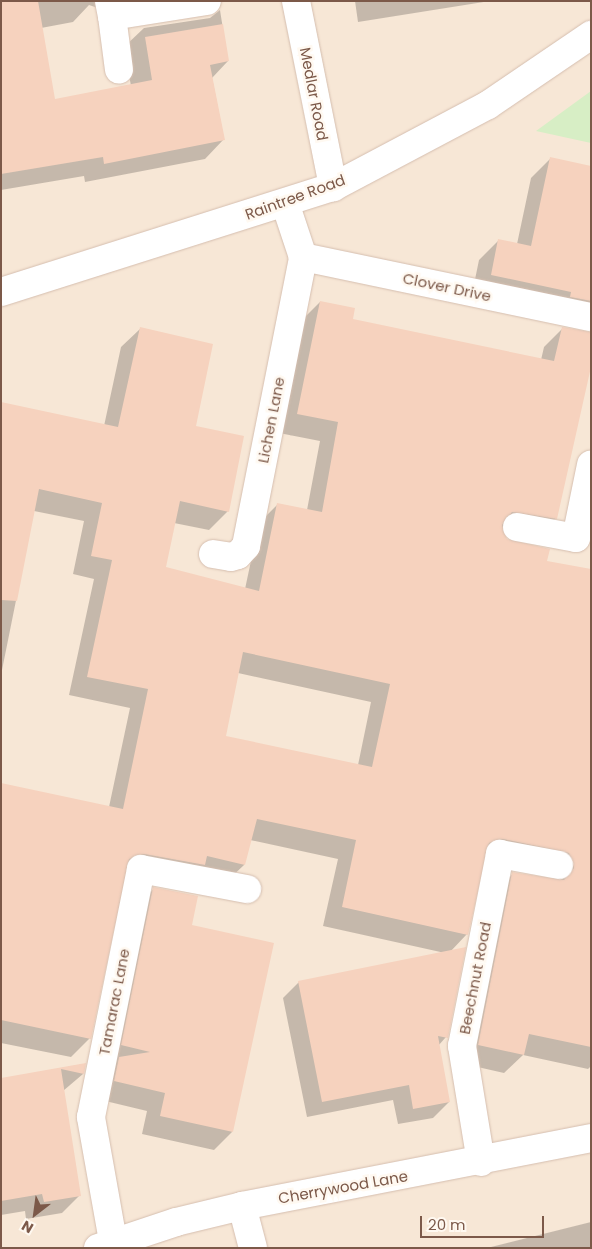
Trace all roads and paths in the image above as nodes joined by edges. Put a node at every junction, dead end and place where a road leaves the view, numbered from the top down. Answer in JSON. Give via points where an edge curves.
{"nodes":[{"id":1,"x":207,"y":1,"type":"edge"},
{"id":2,"x":296,"y":1,"type":"edge"},
{"id":3,"x":111,"y":9,"type":"edge"},
{"id":4,"x":591,"y":35,"type":"edge"},
{"id":5,"x":119,"y":70,"type":"dead end"},
{"id":6,"x":332,"y":187,"type":"junction"},
{"id":7,"x":284,"y":203,"type":"junction"},
{"id":8,"x":303,"y":257,"type":"junction"},
{"id":9,"x":1,"y":292,"type":"edge"},
{"id":10,"x":591,"y":317,"type":"edge"},
{"id":11,"x":591,"y":465,"type":"edge"},
{"id":12,"x":517,"y":527,"type":"dead end"},
{"id":13,"x":212,"y":554,"type":"dead end"},
{"id":14,"x":559,"y":865,"type":"dead end"},
{"id":15,"x":247,"y":889,"type":"dead end"},
{"id":16,"x":591,"y":1138,"type":"edge"},
{"id":17,"x":480,"y":1162,"type":"junction"},
{"id":18,"x":242,"y":1206,"type":"junction"},
{"id":19,"x":106,"y":1245,"type":"edge"},
{"id":20,"x":252,"y":1248,"type":"edge"}],
"edges":[{"from":1,"to":3,"type":"street"},
{"from":2,"to":6,"type":"street","name":"Medlar Road"},
{"from":3,"to":5,"type":"street"},
{"from":4,"to":6,"type":"street","name":"Raintree Road","via":[[488,105]]},
{"from":6,"to":7,"type":"street","name":"Raintree Road"},
{"from":7,"to":8,"type":"street"},
{"from":7,"to":9,"type":"street","name":"Raintree Road"},
{"from":8,"to":10,"type":"street","name":"Clover Drive"},
{"from":8,"to":13,"type":"street","name":"Lichen Lane","via":[[246,546],[238,555],[230,557]]},
{"from":11,"to":12,"type":"street","via":[[576,538]]},
{"from":14,"to":17,"type":"street","name":"Beechnut Road","via":[[500,854],[462,1046]]},
{"from":15,"to":19,"type":"street","name":"Tamarac Lane","via":[[141,869],[91,1117]]},
{"from":16,"to":17,"type":"street","name":"Cherrywood Lane"},
{"from":17,"to":18,"type":"street","name":"Cherrywood Lane"},
{"from":18,"to":19,"type":"street","name":"Cherrywood Lane"},
{"from":18,"to":20,"type":"street"}]}
